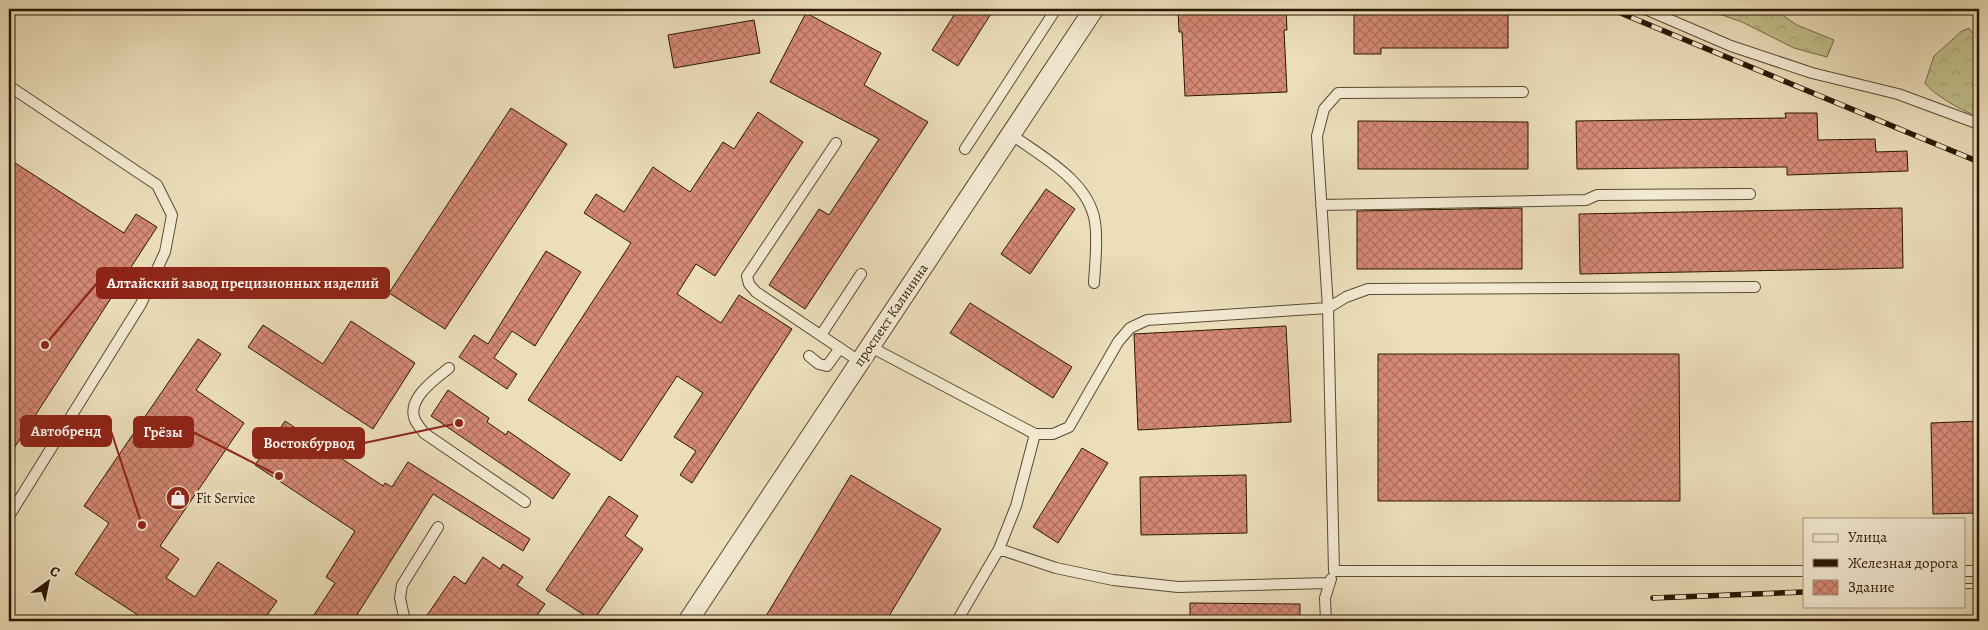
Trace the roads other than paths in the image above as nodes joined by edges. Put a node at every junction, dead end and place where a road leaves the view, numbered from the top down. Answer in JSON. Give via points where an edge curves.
{"nodes":[{"id":1,"x":1056,"y":9,"type":"edge"},
{"id":2,"x":1094,"y":9,"type":"edge"},
{"id":3,"x":1645,"y":9,"type":"edge"},
{"id":4,"x":9,"y":86,"type":"edge"},
{"id":5,"x":1523,"y":92,"type":"dead end"},
{"id":6,"x":1979,"y":124,"type":"edge"},
{"id":7,"x":1012,"y":135,"type":"junction"},
{"id":8,"x":836,"y":143,"type":"dead end"},
{"id":9,"x":965,"y":149,"type":"dead end"},
{"id":10,"x":1750,"y":194,"type":"dead end"},
{"id":11,"x":1321,"y":205,"type":"junction"},
{"id":12,"x":861,"y":274,"type":"dead end"},
{"id":13,"x":1094,"y":284,"type":"dead end"},
{"id":14,"x":1755,"y":287,"type":"dead end"},
{"id":15,"x":1328,"y":308,"type":"junction"},
{"id":16,"x":821,"y":335,"type":"junction"},
{"id":17,"x":840,"y":348,"type":"junction"},
{"id":18,"x":864,"y":354,"type":"junction"},
{"id":19,"x":808,"y":356,"type":"dead end"},
{"id":20,"x":449,"y":368,"type":"dead end"},
{"id":21,"x":1035,"y":434,"type":"junction"},
{"id":22,"x":525,"y":502,"type":"dead end"},
{"id":23,"x":9,"y":516,"type":"edge"},
{"id":24,"x":438,"y":527,"type":"dead end"},
{"id":25,"x":999,"y":549,"type":"junction"},
{"id":26,"x":1334,"y":571,"type":"junction"},
{"id":27,"x":1803,"y":571,"type":"edge"},
{"id":28,"x":1966,"y":571,"type":"edge"},
{"id":29,"x":1979,"y":571,"type":"edge"},
{"id":30,"x":1329,"y":583,"type":"junction"},
{"id":31,"x":405,"y":621,"type":"edge"},
{"id":32,"x":688,"y":621,"type":"edge"},
{"id":33,"x":957,"y":621,"type":"edge"},
{"id":34,"x":1326,"y":621,"type":"edge"}],
"edges":[{"from":1,"to":9,"type":"lane"},
{"from":2,"to":7,"type":"street","name":"проспект Калинина"},
{"from":3,"to":6,"type":"lane","via":[[1731,46],[1812,73],[1898,94]]},
{"from":4,"to":23,"type":"lane","via":[[157,185],[172,215],[165,252],[142,304]]},
{"from":5,"to":11,"type":"lane","via":[[1338,93],[1324,109],[1317,136]]},
{"from":7,"to":13,"type":"lane","via":[[1066,175],[1088,201],[1095,220]]},
{"from":7,"to":18,"type":"street","name":"проспект Калинина"},
{"from":8,"to":16,"type":"lane","via":[[747,276],[756,292]]},
{"from":10,"to":11,"type":"lane","via":[[1597,195],[1586,200]]},
{"from":11,"to":15,"type":"lane"},
{"from":12,"to":16,"type":"lane"},
{"from":14,"to":15,"type":"lane","via":[[1368,289],[1346,296]]},
{"from":15,"to":21,"type":"lane","via":[[1147,320],[1130,328],[1118,342],[1068,427],[1053,434]]},
{"from":15,"to":26,"type":"lane"},
{"from":16,"to":17,"type":"lane"},
{"from":17,"to":18,"type":"lane"},
{"from":17,"to":19,"type":"lane","via":[[828,366]]},
{"from":18,"to":21,"type":"lane"},
{"from":18,"to":32,"type":"street","name":"проспект Калинина"},
{"from":20,"to":22,"type":"lane","via":[[418,398],[414,404],[414,419],[424,433]]},
{"from":21,"to":25,"type":"lane","via":[[1016,506]]},
{"from":24,"to":31,"type":"lane","via":[[402,585],[400,598]]},
{"from":25,"to":30,"type":"lane","via":[[1056,568],[1113,580],[1178,587]]},
{"from":25,"to":33,"type":"lane"},
{"from":26,"to":27,"type":"lane"},
{"from":26,"to":30,"type":"lane"},
{"from":28,"to":29,"type":"lane"},
{"from":30,"to":34,"type":"lane","via":[[1325,598]]}]}
